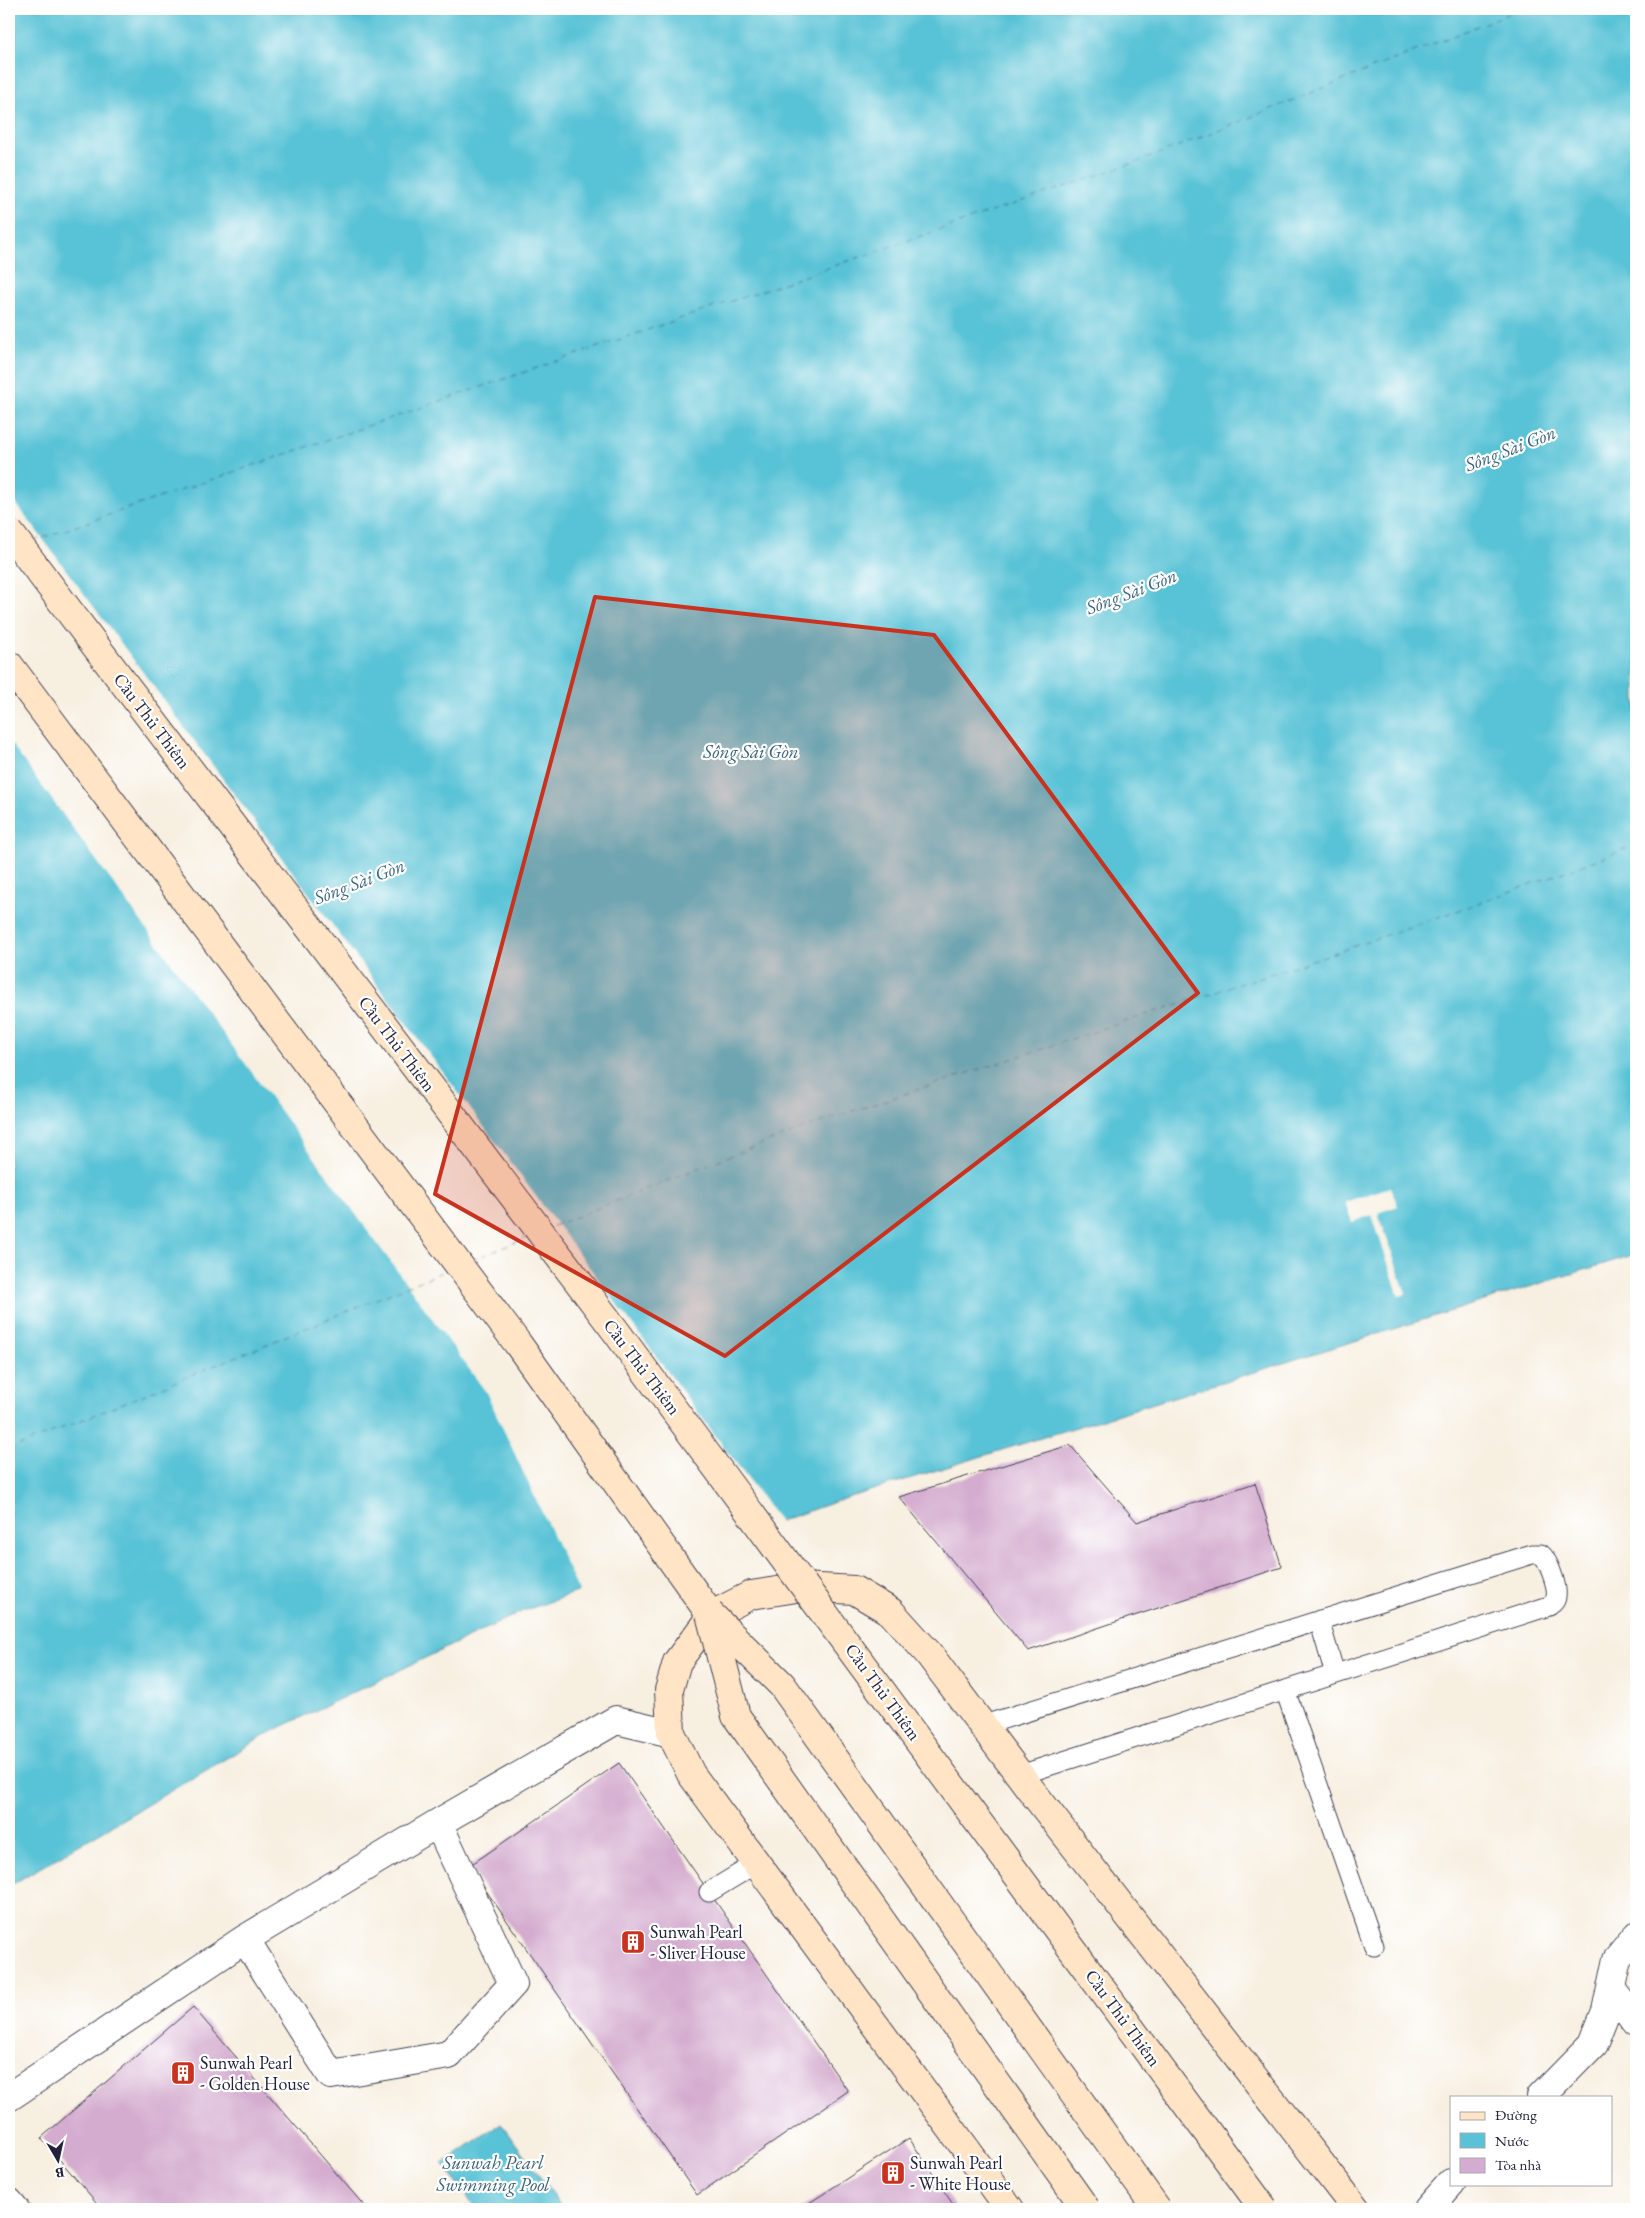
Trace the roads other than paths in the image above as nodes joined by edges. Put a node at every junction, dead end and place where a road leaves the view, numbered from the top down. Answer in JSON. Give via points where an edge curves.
{"nodes":[{"id":1,"x":9,"y":532,"type":"edge"},
{"id":2,"x":9,"y":665,"type":"edge"},
{"id":3,"x":710,"y":1614,"type":"junction"},
{"id":4,"x":1319,"y":1620,"type":"junction"},
{"id":5,"x":1335,"y":1674,"type":"junction"},
{"id":6,"x":1285,"y":1690,"type":"junction"},
{"id":7,"x":984,"y":1725,"type":"junction"},
{"id":8,"x":671,"y":1733,"type":"junction"},
{"id":9,"x":1020,"y":1775,"type":"junction"},
{"id":10,"x":438,"y":1824,"type":"junction"},
{"id":11,"x":757,"y":1863,"type":"junction"},
{"id":12,"x":709,"y":1892,"type":"dead end"},
{"id":13,"x":1636,"y":1936,"type":"edge"},
{"id":14,"x":245,"y":1939,"type":"junction"},
{"id":15,"x":1374,"y":1946,"type":"dead end"},
{"id":16,"x":1611,"y":1989,"type":"junction"},
{"id":17,"x":1636,"y":2022,"type":"edge"},
{"id":18,"x":1542,"y":2096,"type":"edge"},
{"id":19,"x":9,"y":2097,"type":"edge"},
{"id":20,"x":1450,"y":2184,"type":"edge"},
{"id":21,"x":9,"y":2202,"type":"edge"},
{"id":22,"x":16,"y":2209,"type":"edge"},
{"id":23,"x":1010,"y":2209,"type":"edge"},
{"id":24,"x":1086,"y":2209,"type":"edge"},
{"id":25,"x":1156,"y":2209,"type":"edge"},
{"id":26,"x":1264,"y":2209,"type":"edge"},
{"id":27,"x":1356,"y":2209,"type":"edge"},
{"id":28,"x":1428,"y":2209,"type":"edge"}],
"edges":[{"from":1,"to":26,"type":"main road","name":"Cầu Thủ Thiêm","bridge":true,"via":[[615,1330]]},
{"from":2,"to":3,"type":"main road","via":[[518,1344]]},
{"from":3,"to":24,"type":"main road","bridge":true,"via":[[736,1716]]},
{"from":3,"to":25,"type":"main road","bridge":true,"via":[[782,1685]]},
{"from":4,"to":5,"type":"lane"},
{"from":4,"to":5,"type":"lane","via":[[1537,1553],[1546,1560],[1556,1591],[1555,1600],[1549,1606]]},
{"from":4,"to":7,"type":"lane"},
{"from":5,"to":6,"type":"lane"},
{"from":6,"to":9,"type":"lane"},
{"from":6,"to":15,"type":"lane"},
{"from":7,"to":8,"type":"main road","via":[[928,1653],[891,1612],[854,1590],[803,1587],[751,1595],[712,1615],[677,1662],[669,1690]]},
{"from":7,"to":9,"type":"main road"},
{"from":8,"to":10,"type":"street","via":[[616,1720]]},
{"from":8,"to":11,"type":"main road","via":[[690,1774]]},
{"from":9,"to":27,"type":"main road"},
{"from":10,"to":14,"type":"street"},
{"from":10,"to":14,"type":"street","via":[[513,1984],[449,2055],[331,2075]]},
{"from":11,"to":12,"type":"lane"},
{"from":11,"to":23,"type":"main road"},
{"from":13,"to":16,"type":"street","via":[[1617,1959]]},
{"from":14,"to":19,"type":"street"},
{"from":16,"to":17,"type":"street"},
{"from":16,"to":18,"type":"street","via":[[1593,2044]]},
{"from":20,"to":28,"type":"street"},
{"from":21,"to":22,"type":"street"}]}
